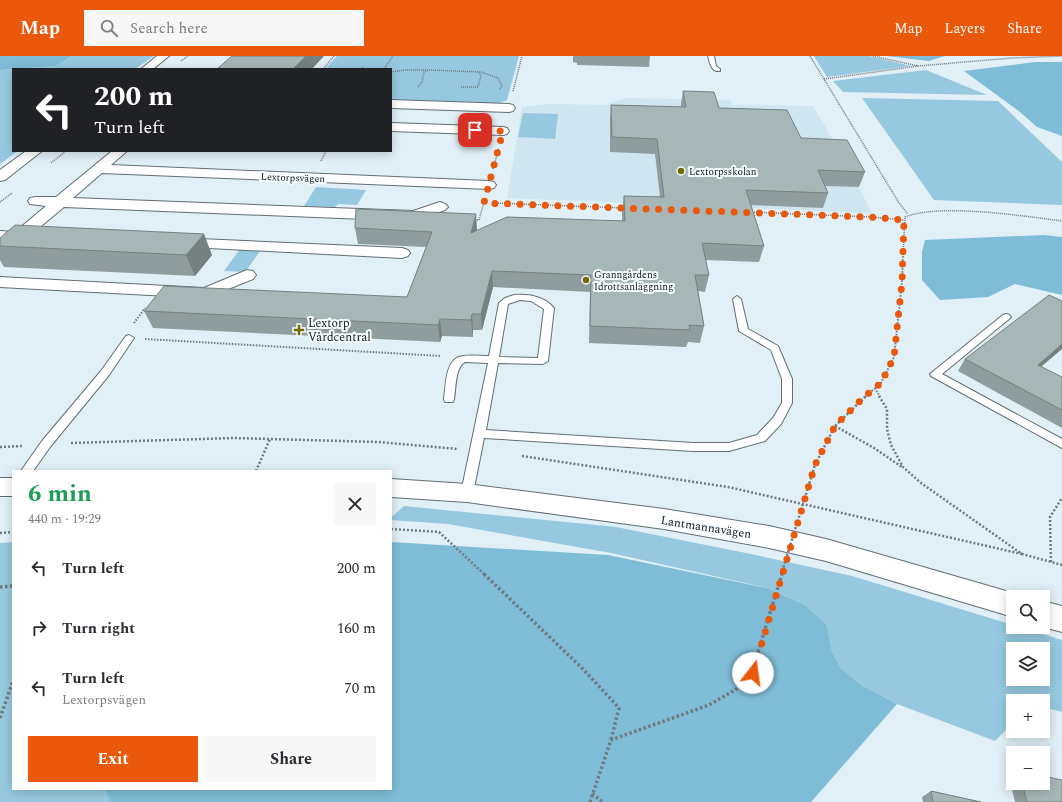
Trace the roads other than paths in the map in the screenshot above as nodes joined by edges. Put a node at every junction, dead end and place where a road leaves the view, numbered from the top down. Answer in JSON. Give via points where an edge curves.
{"nodes":[{"id":1,"x":164,"y":56,"type":"edge"},
{"id":2,"x":711,"y":56,"type":"edge"},
{"id":3,"x":147,"y":68,"type":"edge"},
{"id":4,"x":718,"y":70,"type":"dead end"},
{"id":5,"x":392,"y":104,"type":"edge"},
{"id":6,"x":509,"y":108,"type":"road end"},
{"id":7,"x":392,"y":127,"type":"edge"},
{"id":8,"x":503,"y":131,"type":"road end"},
{"id":9,"x":34,"y":152,"type":"edge"},
{"id":10,"x":119,"y":152,"type":"edge"},
{"id":11,"x":98,"y":170,"type":"junction"},
{"id":12,"x":0,"y":177,"type":"edge"},
{"id":13,"x":489,"y":185,"type":"road end"},
{"id":14,"x":35,"y":201,"type":"dead end"},
{"id":15,"x":61,"y":202,"type":"junction"},
{"id":16,"x":440,"y":207,"type":"dead end"},
{"id":17,"x":0,"y":236,"type":"edge"},
{"id":18,"x":20,"y":236,"type":"junction"},
{"id":19,"x":50,"y":238,"type":"edge"},
{"id":20,"x":159,"y":243,"type":"edge"},
{"id":21,"x":0,"y":253,"type":"edge"},
{"id":22,"x":402,"y":253,"type":"edge"},
{"id":23,"x":247,"y":275,"type":"dead end"},
{"id":24,"x":0,"y":282,"type":"edge"},
{"id":25,"x":737,"y":299,"type":"dead end"},
{"id":26,"x":1006,"y":316,"type":"dead end"},
{"id":27,"x":128,"y":338,"type":"road end"},
{"id":28,"x":493,"y":359,"type":"junction"},
{"id":29,"x":449,"y":399,"type":"dead end"},
{"id":30,"x":480,"y":434,"type":"junction"},
{"id":31,"x":1062,"y":444,"type":"edge"},
{"id":32,"x":28,"y":470,"type":"edge"},
{"id":33,"x":0,"y":487,"type":"edge"},
{"id":34,"x":12,"y":487,"type":"edge"},
{"id":35,"x":392,"y":488,"type":"edge"},
{"id":36,"x":467,"y":493,"type":"junction"},
{"id":37,"x":1006,"y":603,"type":"edge"},
{"id":38,"x":1050,"y":616,"type":"edge"},
{"id":39,"x":1062,"y":619,"type":"edge"}],
"edges":[{"from":1,"to":3,"type":"street"},
{"from":2,"to":4,"type":"lane","via":[[714,67]]},
{"from":5,"to":6,"type":"street"},
{"from":7,"to":8,"type":"street"},
{"from":9,"to":12,"type":"street"},
{"from":10,"to":11,"type":"street"},
{"from":11,"to":13,"type":"street","name":"Lextorpsvägen"},
{"from":11,"to":15,"type":"street"},
{"from":14,"to":15,"type":"street"},
{"from":15,"to":16,"type":"street","via":[[414,216]]},
{"from":15,"to":18,"type":"street"},
{"from":17,"to":18,"type":"street"},
{"from":18,"to":19,"type":"street"},
{"from":18,"to":21,"type":"street"},
{"from":20,"to":22,"type":"street"},
{"from":23,"to":24,"type":"street","via":[[206,293]]},
{"from":25,"to":30,"type":"lane","via":[[744,331],[775,348],[787,379],[787,403],[777,421],[761,438],[729,447],[693,447]]},
{"from":26,"to":31,"type":"lane","via":[[935,374]]},
{"from":27,"to":32,"type":"lane","via":[[105,373]]},
{"from":28,"to":28,"type":"lane","via":[[543,361],[549,308],[544,301],[514,298],[504,303]]},
{"from":28,"to":29,"type":"lane","via":[[463,359],[456,362]]},
{"from":28,"to":30,"type":"lane"},
{"from":30,"to":36,"type":"lane"},
{"from":33,"to":34,"type":"street"},
{"from":35,"to":36,"type":"street","name":"Lantmannavägen"},
{"from":36,"to":37,"type":"street","name":"Lantmannavägen","via":[[664,519],[769,537],[826,550]]},
{"from":38,"to":39,"type":"street"}]}
